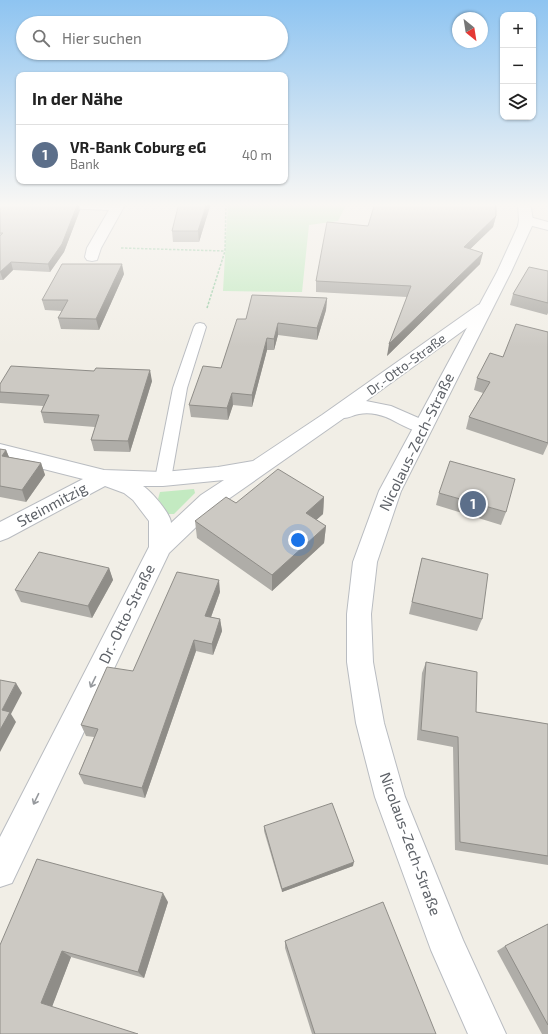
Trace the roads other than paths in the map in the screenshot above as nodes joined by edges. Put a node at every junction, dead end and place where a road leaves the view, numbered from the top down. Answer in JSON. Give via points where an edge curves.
{"nodes":[{"id":1,"x":93,"y":251,"type":"edge"},
{"id":2,"x":514,"y":251,"type":"edge"},
{"id":3,"x":92,"y":257,"type":"road end"},
{"id":4,"x":484,"y":308,"type":"junction"},
{"id":5,"x":200,"y":327,"type":"road end"},
{"id":6,"x":329,"y":419,"type":"junction"},
{"id":7,"x":423,"y":426,"type":"junction"},
{"id":8,"x":0,"y":451,"type":"edge"},
{"id":9,"x":260,"y":466,"type":"junction"},
{"id":10,"x":104,"y":477,"type":"junction"},
{"id":11,"x":163,"y":479,"type":"junction"},
{"id":12,"x":0,"y":532,"type":"edge"},
{"id":13,"x":160,"y":547,"type":"junction"},
{"id":14,"x":0,"y":871,"type":"edge"},
{"id":15,"x":487,"y":1034,"type":"edge"}],
"edges":[{"from":1,"to":3,"type":"street"},
{"from":2,"to":4,"type":"street","name":"Nicolaus-Zech-Straße"},
{"from":4,"to":6,"type":"street","name":"Dr.-Otto-Straße"},
{"from":4,"to":7,"type":"street","name":"Nicolaus-Zech-Straße"},
{"from":5,"to":11,"type":"lane","via":[[180,388]]},
{"from":6,"to":7,"type":"street","name":"Dr.-Otto-Straße","via":[[354,408],[369,406]]},
{"from":6,"to":9,"type":"street","name":"Dr.-Otto-Straße"},
{"from":7,"to":15,"type":"street","name":"Nicolaus-Zech-Straße","via":[[390,491],[366,562],[359,614],[360,662],[370,723],[390,797],[449,950]]},
{"from":8,"to":10,"type":"street"},
{"from":9,"to":11,"type":"street","via":[[218,474]]},
{"from":9,"to":13,"type":"street","name":"Dr.-Otto-Straße","via":[[210,501]]},
{"from":10,"to":11,"type":"street"},
{"from":10,"to":12,"type":"street","name":"Steinmitzig"},
{"from":10,"to":13,"type":"street","via":[[141,495],[160,520]]},
{"from":13,"to":14,"type":"street","name":"Dr.-Otto-Straße","one_way":true}]}
